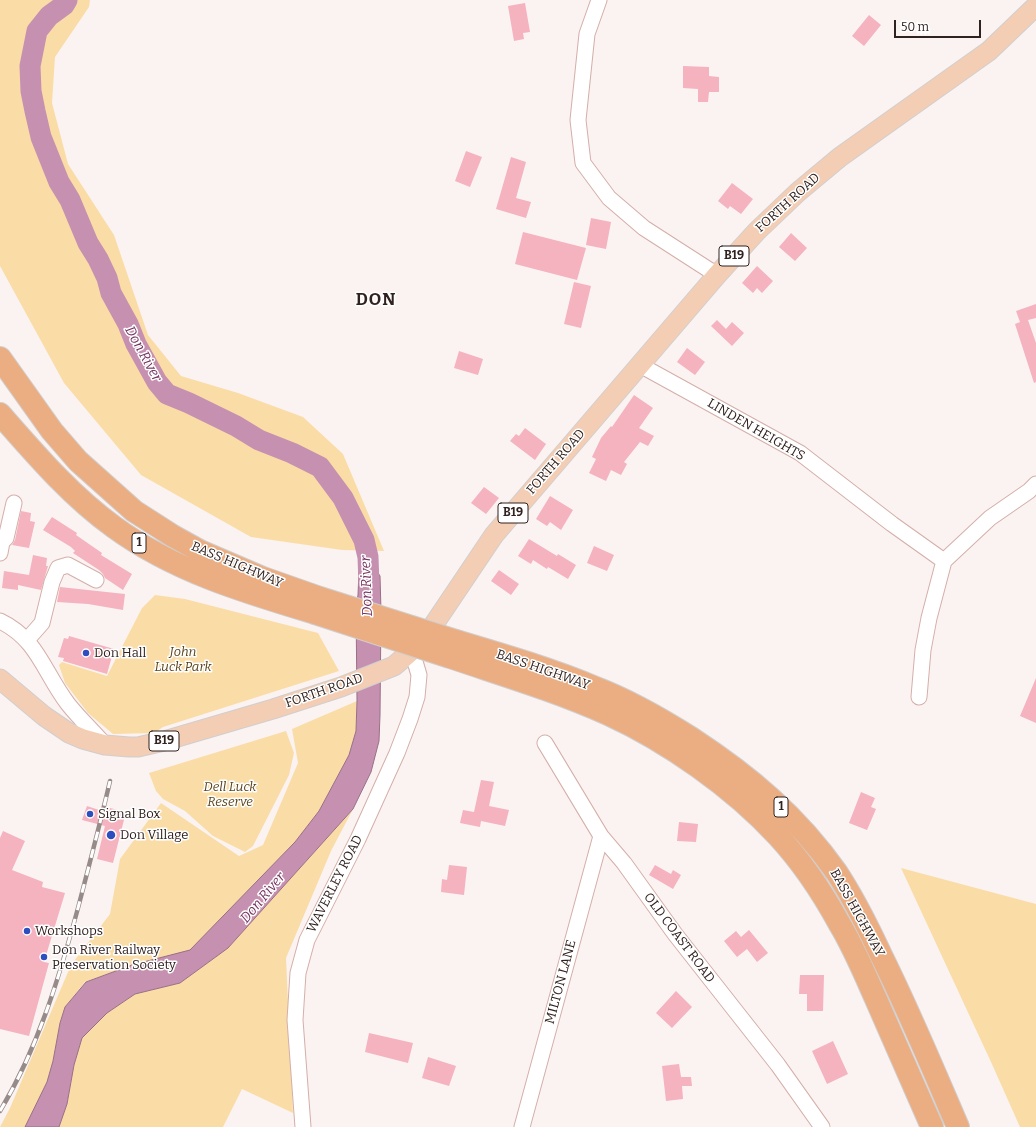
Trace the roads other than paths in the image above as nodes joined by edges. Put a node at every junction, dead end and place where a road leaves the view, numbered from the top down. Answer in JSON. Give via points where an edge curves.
{"nodes":[{"id":1,"x":599,"y":0,"type":"edge"},
{"id":2,"x":1036,"y":6,"type":"edge"},
{"id":3,"x":717,"y":275,"type":"junction"},
{"id":4,"x":0,"y":344,"type":"edge"},
{"id":5,"x":0,"y":358,"type":"edge"},
{"id":6,"x":640,"y":365,"type":"junction"},
{"id":7,"x":0,"y":414,"type":"edge"},
{"id":8,"x":40,"y":414,"type":"junction"},
{"id":9,"x":1036,"y":484,"type":"edge"},
{"id":10,"x":14,"y":503,"type":"dead end"},
{"id":11,"x":0,"y":553,"type":"edge"},
{"id":12,"x":944,"y":561,"type":"junction"},
{"id":13,"x":96,"y":580,"type":"dead end"},
{"id":14,"x":317,"y":606,"type":"junction"},
{"id":15,"x":0,"y":621,"type":"edge"},
{"id":16,"x":27,"y":640,"type":"junction"},
{"id":17,"x":453,"y":649,"type":"junction"},
{"id":18,"x":409,"y":653,"type":"junction"},
{"id":19,"x":0,"y":679,"type":"edge"},
{"id":20,"x":919,"y":697,"type":"dead end"},
{"id":21,"x":545,"y":743,"type":"dead end"},
{"id":22,"x":106,"y":745,"type":"junction"},
{"id":23,"x":601,"y":836,"type":"junction"},
{"id":24,"x":303,"y":1127,"type":"edge"},
{"id":25,"x":522,"y":1127,"type":"edge"},
{"id":26,"x":822,"y":1127,"type":"edge"},
{"id":27,"x":932,"y":1127,"type":"edge"},
{"id":28,"x":958,"y":1127,"type":"edge"}],
"edges":[{"from":1,"to":3,"type":"street","via":[[587,34],[578,120],[583,163],[609,198],[644,228]]},
{"from":2,"to":3,"type":"main road","name":"FORTH ROAD","number":"B19","via":[[989,51],[840,158],[798,192],[756,231]]},
{"from":3,"to":6,"type":"main road","name":"FORTH ROAD","number":"B19"},
{"from":4,"to":8,"type":"highway"},
{"from":5,"to":8,"type":"highway","name":"BASS HIGHWAY","number":"1"},
{"from":6,"to":12,"type":"street","name":"LINDEN HEIGHTS","via":[[800,453]]},
{"from":6,"to":18,"type":"main road","name":"FORTH ROAD","number":"B19","via":[[494,535],[422,642]]},
{"from":7,"to":14,"type":"highway","name":"BASS HIGHWAY","number":"1","via":[[44,464],[81,500],[151,550],[181,566],[250,593]]},
{"from":8,"to":14,"type":"highway","name":"BASS HIGHWAY","number":"1","via":[[78,461],[134,511],[207,554],[263,578]]},
{"from":9,"to":12,"type":"street","via":[[990,518]]},
{"from":10,"to":11,"type":"street"},
{"from":12,"to":20,"type":"street","via":[[922,656]]},
{"from":13,"to":16,"type":"street","via":[[68,564],[58,568],[42,622]]},
{"from":14,"to":17,"type":"highway","name":"BASS HIGHWAY","number":"1","bridge":true},
{"from":15,"to":16,"type":"street"},
{"from":16,"to":22,"type":"street","via":[[67,703]]},
{"from":17,"to":27,"type":"highway","name":"BASS HIGHWAY","number":"1","via":[[608,714],[646,734],[682,756],[753,810],[800,862],[840,924]]},
{"from":17,"to":28,"type":"highway","name":"BASS HIGHWAY","number":"1","via":[[568,676],[631,703],[721,758],[756,784],[785,811],[837,874],[862,917],[899,992]]},
{"from":18,"to":22,"type":"main road","name":"FORTH ROAD","number":"B19","via":[[394,666],[341,687],[164,741],[138,747]]},
{"from":18,"to":24,"type":"street","name":"WAVERLEY ROAD","via":[[414,658],[419,675],[417,697],[410,719],[358,839],[306,940],[298,973],[295,1020]]},
{"from":19,"to":22,"type":"main road","name":"FORTH ROAD","number":"B19","via":[[57,726],[83,739]]},
{"from":21,"to":23,"type":"street","name":"OLD COAST ROAD"},
{"from":23,"to":25,"type":"street","name":"MILTON LANE"},
{"from":23,"to":26,"type":"street","name":"OLD COAST ROAD"}]}
